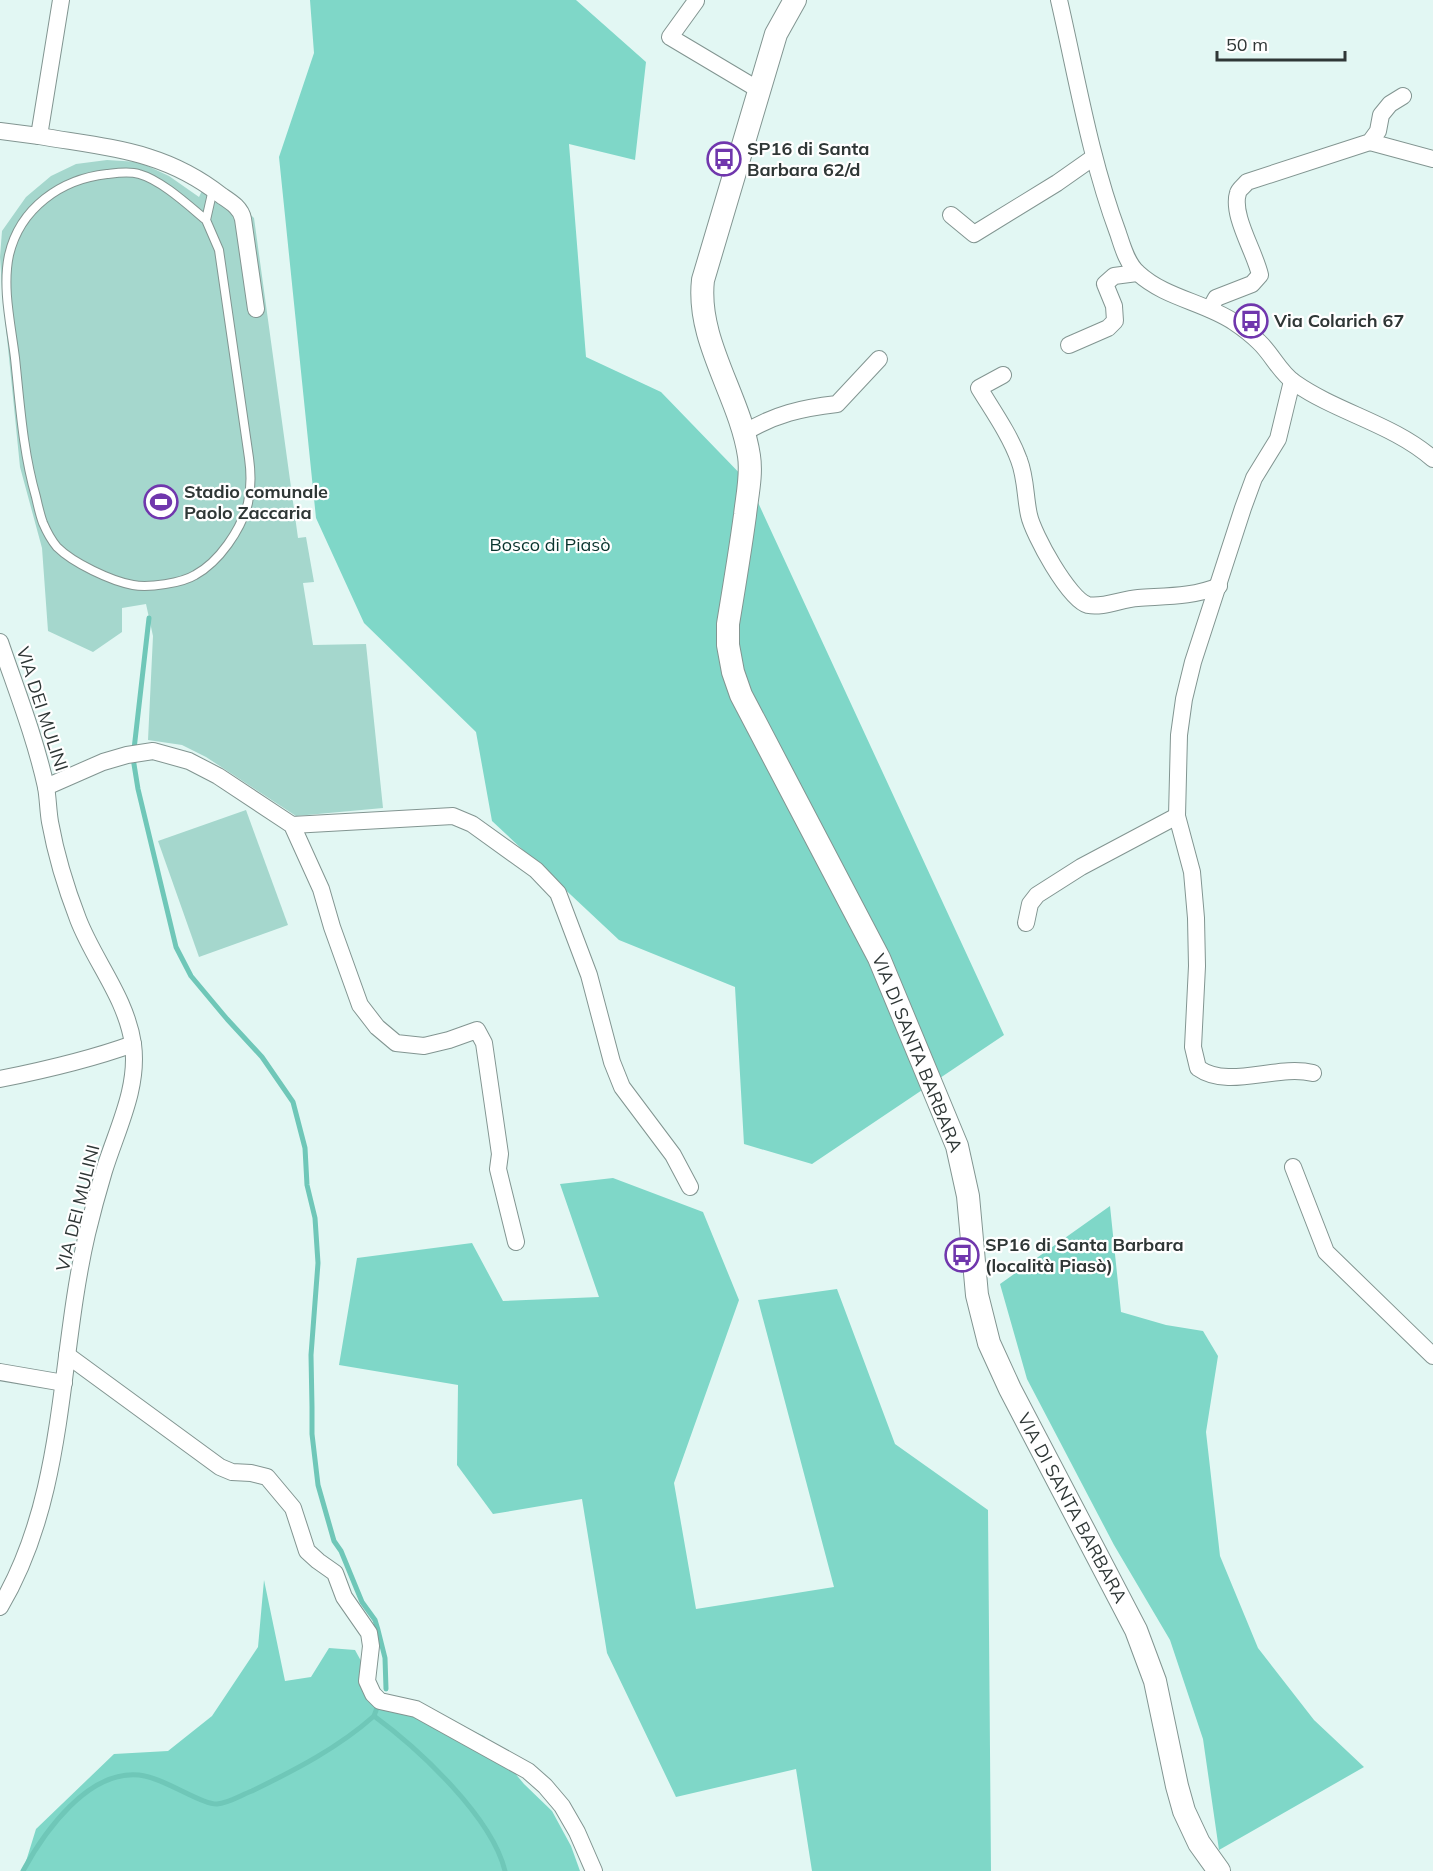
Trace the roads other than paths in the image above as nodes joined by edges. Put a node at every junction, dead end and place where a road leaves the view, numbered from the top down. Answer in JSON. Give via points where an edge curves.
{"nodes":[{"id":1,"x":61,"y":0,"type":"edge"},
{"id":2,"x":795,"y":0,"type":"edge"},
{"id":3,"x":1059,"y":0,"type":"edge"},
{"id":4,"x":696,"y":1,"type":"edge"},
{"id":5,"x":759,"y":90,"type":"junction"},
{"id":6,"x":1403,"y":96,"type":"dead end"},
{"id":7,"x":0,"y":131,"type":"edge"},
{"id":8,"x":32,"y":135,"type":"junction"},
{"id":9,"x":1370,"y":141,"type":"junction"},
{"id":10,"x":1094,"y":157,"type":"junction"},
{"id":11,"x":1433,"y":159,"type":"edge"},
{"id":12,"x":213,"y":188,"type":"junction"},
{"id":13,"x":951,"y":215,"type":"dead end"},
{"id":14,"x":206,"y":220,"type":"junction"},
{"id":15,"x":1137,"y":273,"type":"junction"},
{"id":16,"x":256,"y":309,"type":"dead end"},
{"id":17,"x":1210,"y":309,"type":"junction"},
{"id":18,"x":1069,"y":345,"type":"dead end"},
{"id":19,"x":879,"y":359,"type":"dead end"},
{"id":20,"x":1003,"y":375,"type":"dead end"},
{"id":21,"x":1292,"y":381,"type":"junction"},
{"id":22,"x":744,"y":433,"type":"junction"},
{"id":23,"x":1433,"y":459,"type":"edge"},
{"id":24,"x":1219,"y":586,"type":"junction"},
{"id":25,"x":0,"y":642,"type":"edge"},
{"id":26,"x":46,"y":787,"type":"junction"},
{"id":27,"x":1177,"y":816,"type":"junction"},
{"id":28,"x":292,"y":825,"type":"junction"},
{"id":29,"x":1026,"y":923,"type":"dead end"},
{"id":30,"x":133,"y":1044,"type":"junction"},
{"id":31,"x":1312,"y":1073,"type":"dead end"},
{"id":32,"x":0,"y":1079,"type":"edge"},
{"id":33,"x":1293,"y":1167,"type":"dead end"},
{"id":34,"x":690,"y":1187,"type":"dead end"},
{"id":35,"x":516,"y":1242,"type":"dead end"},
{"id":36,"x":67,"y":1355,"type":"junction"},
{"id":37,"x":1433,"y":1356,"type":"edge"},
{"id":38,"x":0,"y":1372,"type":"edge"},
{"id":39,"x":64,"y":1383,"type":"junction"},
{"id":40,"x":0,"y":1607,"type":"edge"},
{"id":41,"x":594,"y":1871,"type":"edge"},
{"id":42,"x":1219,"y":1871,"type":"edge"}],
"edges":[{"from":1,"to":8,"type":"street"},
{"from":2,"to":5,"type":"street","name":"VIA DI SANTA BARBARA","via":[[776,34]]},
{"from":3,"to":10,"type":"street"},
{"from":4,"to":5,"type":"street","via":[[670,37]]},
{"from":5,"to":22,"type":"street","name":"VIA DI SANTA BARBARA","via":[[701,298],[712,344]]},
{"from":6,"to":9,"type":"street","via":[[1381,115],[1378,131]]},
{"from":7,"to":8,"type":"street"},
{"from":8,"to":12,"type":"street","via":[[142,154],[177,166]]},
{"from":9,"to":11,"type":"street"},
{"from":9,"to":17,"type":"street","via":[[1247,183],[1238,191],[1236,207],[1260,275],[1252,284],[1216,297]]},
{"from":10,"to":13,"type":"street","via":[[974,234]]},
{"from":10,"to":15,"type":"street","via":[[1118,235]]},
{"from":12,"to":14,"type":"lane"},
{"from":12,"to":16,"type":"street","via":[[242,213]]},
{"from":14,"to":14,"type":"lane","via":[[163,186],[138,173],[87,176],[38,202],[19,227],[9,256],[7,287],[27,466],[43,523],[57,546],[81,563],[107,578],[135,586],[166,584],[195,576],[215,560],[238,527],[248,503],[250,465],[219,250]]},
{"from":15,"to":17,"type":"street","via":[[1160,288]]},
{"from":15,"to":18,"type":"street","via":[[1113,276],[1105,284],[1115,321]]},
{"from":17,"to":21,"type":"street","via":[[1260,342]]},
{"from":19,"to":22,"type":"street","via":[[837,404],[795,409]]},
{"from":20,"to":24,"type":"street","via":[[979,388],[1020,461],[1034,533],[1078,600],[1089,605],[1107,604],[1131,598],[1197,594]]},
{"from":21,"to":23,"type":"street","via":[[1402,436]]},
{"from":21,"to":24,"type":"street","via":[[1278,439],[1254,478]]},
{"from":22,"to":42,"type":"street","name":"VIA DI SANTA BARBARA","via":[[749,483],[728,624],[733,672],[741,695],[879,958],[957,1146],[968,1196],[977,1295],[989,1343],[1136,1630],[1155,1681],[1184,1811],[1198,1843]]},
{"from":24,"to":27,"type":"street","via":[[1184,699]]},
{"from":25,"to":26,"type":"street","name":"VIA DEI MULINI"},
{"from":26,"to":28,"type":"street","name":"VIA DEI MULINI","via":[[103,762],[153,751],[189,761],[218,776]]},
{"from":26,"to":30,"type":"street","name":"VIA DEI MULINI","via":[[58,858],[78,920],[126,1015]]},
{"from":27,"to":29,"type":"street","via":[[1037,895],[1030,904]]},
{"from":27,"to":31,"type":"street","via":[[1192,872],[1196,918],[1193,1047],[1198,1068],[1208,1075],[1228,1077],[1299,1070]]},
{"from":28,"to":34,"type":"street","via":[[453,816],[472,824],[536,870],[558,893],[573,928],[622,1087],[673,1155]]},
{"from":28,"to":35,"type":"street","via":[[321,889],[360,1005],[377,1027],[396,1043],[424,1046],[477,1030],[484,1043],[500,1154],[498,1169]]},
{"from":30,"to":32,"type":"street","via":[[54,1068]]},
{"from":30,"to":36,"type":"street","name":"VIA DEI MULINI","via":[[133,1081],[87,1236]]},
{"from":33,"to":37,"type":"street","via":[[1326,1252]]},
{"from":36,"to":39,"type":"street","name":"VIA DEI MULINI"},
{"from":36,"to":41,"type":"street","via":[[220,1467],[267,1477],[293,1508],[307,1551],[335,1573],[344,1597],[369,1633],[367,1681],[373,1694],[380,1701],[416,1709],[528,1771],[562,1806]]},
{"from":38,"to":39,"type":"street"},
{"from":39,"to":40,"type":"street","name":"VIA DEI MULINI","via":[[52,1459],[37,1518]]}]}
